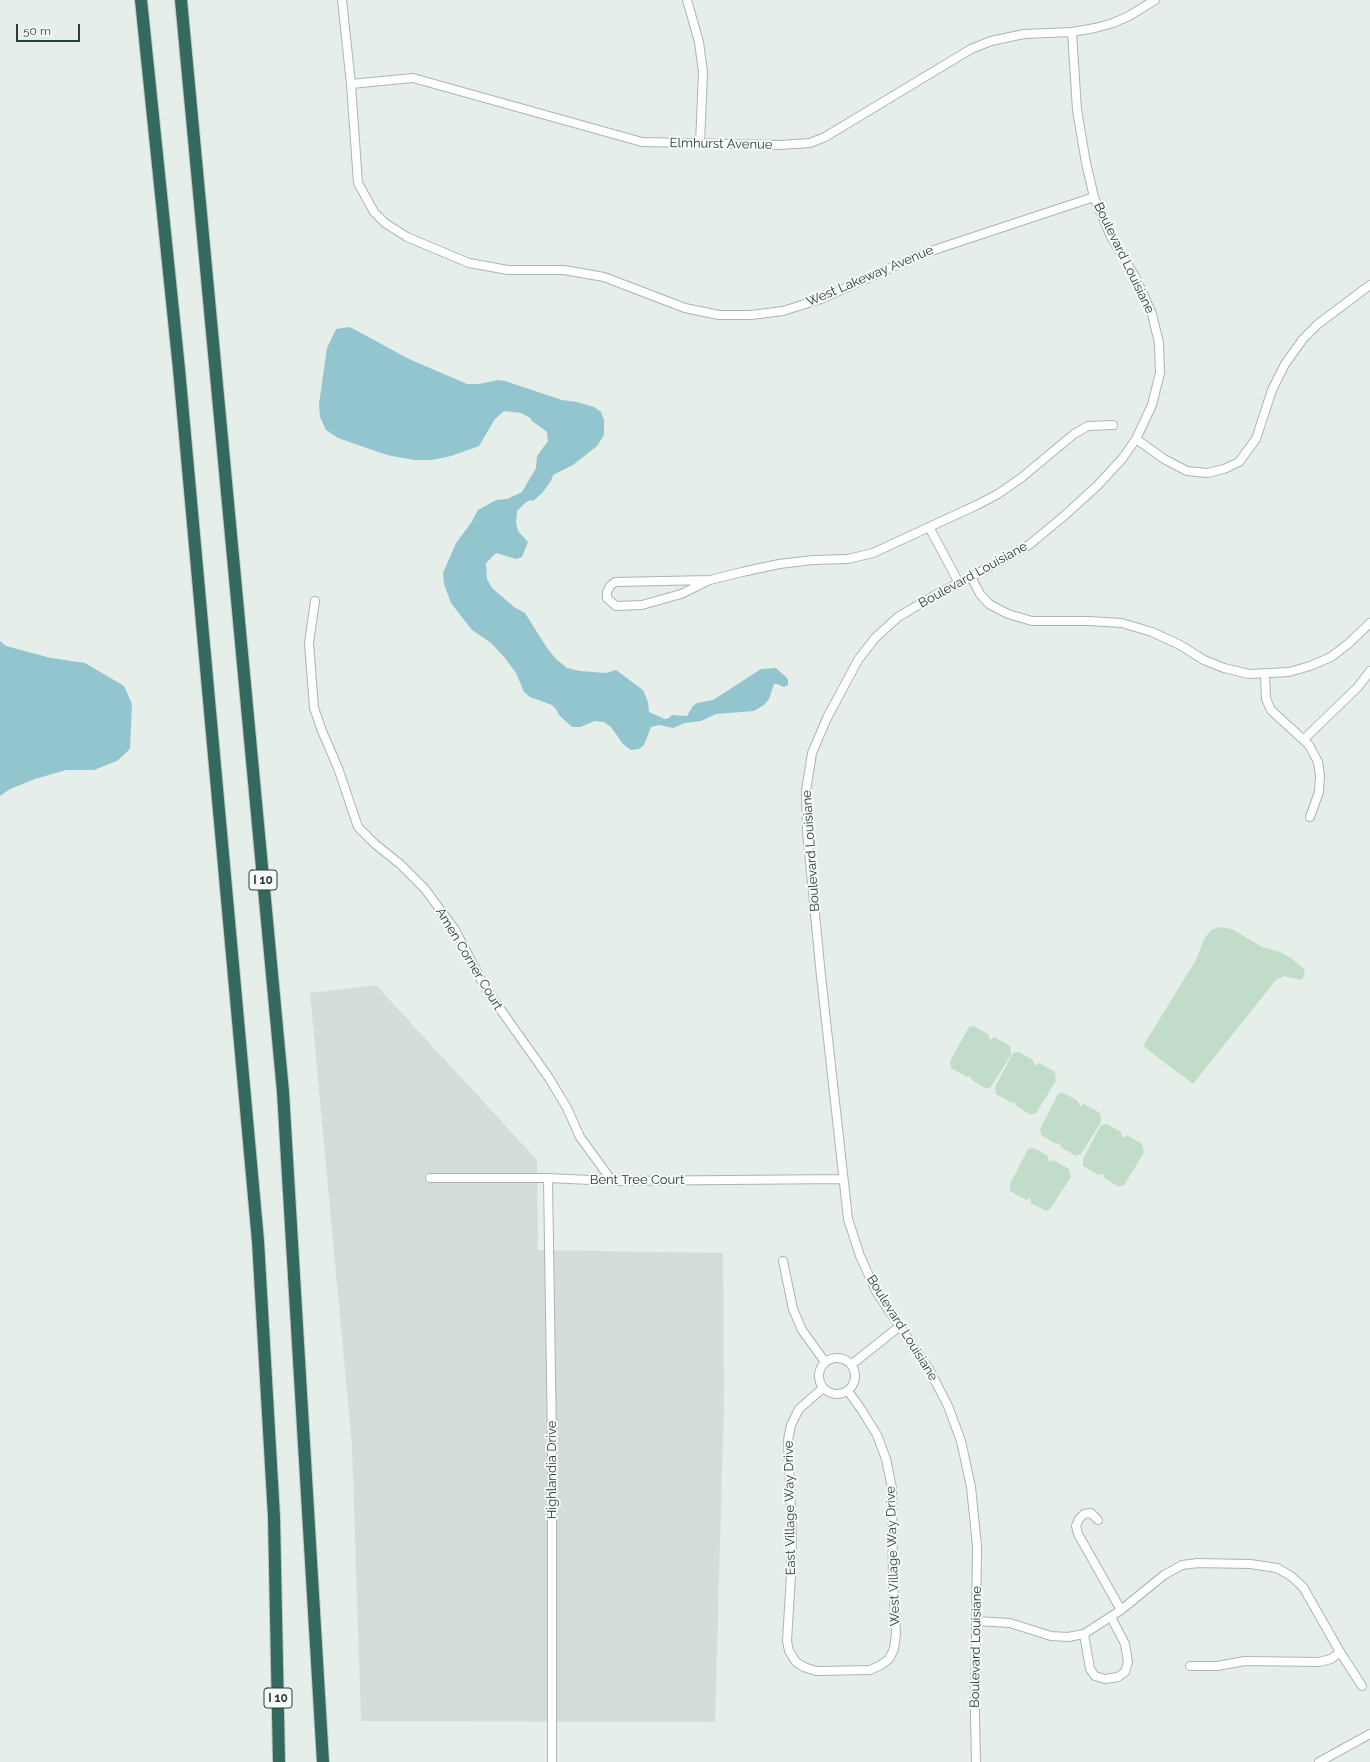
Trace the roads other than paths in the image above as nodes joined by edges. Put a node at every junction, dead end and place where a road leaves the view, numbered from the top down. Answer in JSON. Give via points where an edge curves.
{"nodes":[{"id":1,"x":141,"y":0,"type":"edge"},
{"id":2,"x":181,"y":0,"type":"edge"},
{"id":3,"x":342,"y":0,"type":"edge"},
{"id":4,"x":687,"y":0,"type":"edge"},
{"id":5,"x":1155,"y":0,"type":"edge"},
{"id":6,"x":1072,"y":32,"type":"junction"},
{"id":7,"x":351,"y":84,"type":"junction"},
{"id":8,"x":700,"y":144,"type":"junction"},
{"id":9,"x":1094,"y":197,"type":"junction"},
{"id":10,"x":1370,"y":285,"type":"edge"},
{"id":11,"x":1113,"y":424,"type":"dead end"},
{"id":12,"x":1136,"y":439,"type":"junction"},
{"id":13,"x":929,"y":527,"type":"junction"},
{"id":14,"x":971,"y":577,"type":"junction"},
{"id":15,"x":710,"y":580,"type":"junction"},
{"id":16,"x":959,"y":583,"type":"junction"},
{"id":17,"x":315,"y":601,"type":"dead end"},
{"id":18,"x":1370,"y":623,"type":"edge"},
{"id":19,"x":1370,"y":671,"type":"edge"},
{"id":20,"x":1265,"y":674,"type":"junction"},
{"id":21,"x":1304,"y":739,"type":"junction"},
{"id":22,"x":1310,"y":817,"type":"dead end"},
{"id":23,"x":430,"y":1178,"type":"dead end"},
{"id":24,"x":548,"y":1178,"type":"junction"},
{"id":25,"x":843,"y":1179,"type":"junction"},
{"id":26,"x":612,"y":1181,"type":"junction"},
{"id":27,"x":783,"y":1261,"type":"dead end"},
{"id":28,"x":900,"y":1326,"type":"junction"},
{"id":29,"x":825,"y":1362,"type":"junction"},
{"id":30,"x":851,"y":1365,"type":"junction"},
{"id":31,"x":822,"y":1388,"type":"junction"},
{"id":32,"x":848,"y":1391,"type":"junction"},
{"id":33,"x":1098,"y":1520,"type":"dead end"},
{"id":34,"x":1121,"y":1610,"type":"junction"},
{"id":35,"x":1111,"y":1616,"type":"junction"},
{"id":36,"x":976,"y":1621,"type":"junction"},
{"id":37,"x":1084,"y":1634,"type":"junction"},
{"id":38,"x":1340,"y":1652,"type":"junction"},
{"id":39,"x":889,"y":1659,"type":"joint"},
{"id":40,"x":1190,"y":1666,"type":"dead end"},
{"id":41,"x":1362,"y":1686,"type":"dead end"},
{"id":42,"x":1370,"y":1734,"type":"edge"},
{"id":43,"x":279,"y":1762,"type":"edge"},
{"id":44,"x":323,"y":1762,"type":"edge"},
{"id":45,"x":552,"y":1762,"type":"edge"},
{"id":46,"x":976,"y":1762,"type":"edge"},
{"id":47,"x":1319,"y":1762,"type":"edge"}],
"edges":[{"from":1,"to":43,"type":"highway","number":"I 10","via":[[179,369],[258,1241],[274,1516]]},
{"from":2,"to":44,"type":"highway","number":"I 10","via":[[283,1092]]},
{"from":3,"to":7,"type":"street","name":"West Lakeway Avenue"},
{"from":4,"to":8,"type":"street","via":[[699,42],[703,72]]},
{"from":5,"to":6,"type":"street","name":"Elmhurst Avenue","via":[[1114,23]]},
{"from":6,"to":8,"type":"street","name":"Elmhurst Avenue","via":[[1024,34],[991,40],[971,49],[825,138],[810,143]]},
{"from":6,"to":9,"type":"street","name":"Boulevard Louisiane","via":[[1077,110]]},
{"from":7,"to":8,"type":"street","name":"Elmhurst Avenue","via":[[413,78],[642,142]]},
{"from":7,"to":9,"type":"street","name":"West Lakeway Avenue","via":[[358,182],[374,212],[385,224],[407,237],[469,263],[508,270],[564,270],[604,277],[685,308],[719,315],[783,311],[821,299],[922,254]]},
{"from":9,"to":12,"type":"street","name":"Boulevard Louisiane","via":[[1111,237],[1140,285],[1160,343],[1160,373],[1152,405]]},
{"from":10,"to":12,"type":"street","via":[[1318,324],[1303,339],[1285,364],[1272,390],[1256,439],[1239,462],[1207,473],[1187,471],[1164,459]]},
{"from":11,"to":13,"type":"street","via":[[1088,426],[1074,434],[998,494]]},
{"from":12,"to":14,"type":"street","name":"Boulevard Louisiane","via":[[1098,485],[1064,516],[1029,545]]},
{"from":13,"to":15,"type":"street","via":[[873,553],[848,559],[779,564]]},
{"from":13,"to":16,"type":"street"},
{"from":14,"to":16,"type":"street","name":"Boulevard Louisiane"},
{"from":14,"to":20,"type":"street","via":[[989,604],[1008,614],[1032,621],[1122,623],[1152,632],[1224,668],[1249,674]]},
{"from":15,"to":15,"type":"street","via":[[615,582],[606,592],[607,598],[616,606],[642,605],[681,594]]},
{"from":16,"to":25,"type":"street","name":"Boulevard Louisiane","via":[[898,617],[875,638],[858,660],[827,718],[812,753],[806,792],[807,831]]},
{"from":17,"to":26,"type":"street","name":"Amen Corner Court","via":[[309,643],[314,708],[358,827],[425,889],[455,930],[486,989],[549,1078],[580,1137]]},
{"from":18,"to":20,"type":"street","via":[[1331,657],[1289,672]]},
{"from":19,"to":21,"type":"street","via":[[1358,687]]},
{"from":20,"to":21,"type":"street","via":[[1266,699],[1271,710]]},
{"from":21,"to":22,"type":"street","via":[[1318,762],[1320,776],[1319,792]]},
{"from":23,"to":24,"type":"street","name":"Bent Tree Court"},
{"from":24,"to":26,"type":"street","name":"Bent Tree Court"},
{"from":24,"to":45,"type":"street","name":"Highlandia Drive","via":[[552,1442]]},
{"from":25,"to":26,"type":"street","name":"Bent Tree Court"},
{"from":25,"to":28,"type":"street","name":"Boulevard Louisiane","via":[[848,1219],[860,1256],[877,1293]]},
{"from":27,"to":29,"type":"street","via":[[793,1308],[802,1330]]},
{"from":28,"to":30,"type":"street"},
{"from":28,"to":36,"type":"street","name":"Boulevard Louisiane","via":[[934,1378],[961,1441],[971,1487],[977,1546]]},
{"from":29,"to":30,"type":"street","via":[[840,1358]]},
{"from":29,"to":31,"type":"street","via":[[819,1374]]},
{"from":30,"to":32,"type":"street","via":[[856,1377]]},
{"from":31,"to":32,"type":"street","via":[[835,1395]]},
{"from":31,"to":39,"type":"street","name":"East Village Way Drive","via":[[799,1409],[791,1425],[788,1440],[792,1532],[787,1640],[789,1651],[796,1662],[816,1671],[870,1670],[881,1666]]},
{"from":32,"to":39,"type":"street","name":"West Village Way Drive","via":[[877,1434],[892,1488],[892,1583],[896,1634],[894,1649]]},
{"from":33,"to":34,"type":"street","via":[[1091,1513],[1084,1514],[1076,1526],[1078,1534]]},
{"from":34,"to":35,"type":"street"},
{"from":34,"to":38,"type":"street","via":[[1164,1575],[1182,1566],[1198,1563],[1250,1564],[1277,1568],[1291,1576],[1303,1588]]},
{"from":35,"to":37,"type":"street"},
{"from":35,"to":37,"type":"street","via":[[1125,1644],[1128,1662],[1125,1672],[1118,1677],[1106,1679],[1095,1676],[1090,1669]]},
{"from":36,"to":37,"type":"street","via":[[1010,1623],[1051,1636],[1068,1637]]},
{"from":36,"to":46,"type":"street","name":"Boulevard Louisiane"},
{"from":38,"to":40,"type":"street","via":[[1331,1659],[1319,1662],[1245,1661],[1217,1666]]},
{"from":38,"to":41,"type":"street"},
{"from":42,"to":47,"type":"street"}]}
